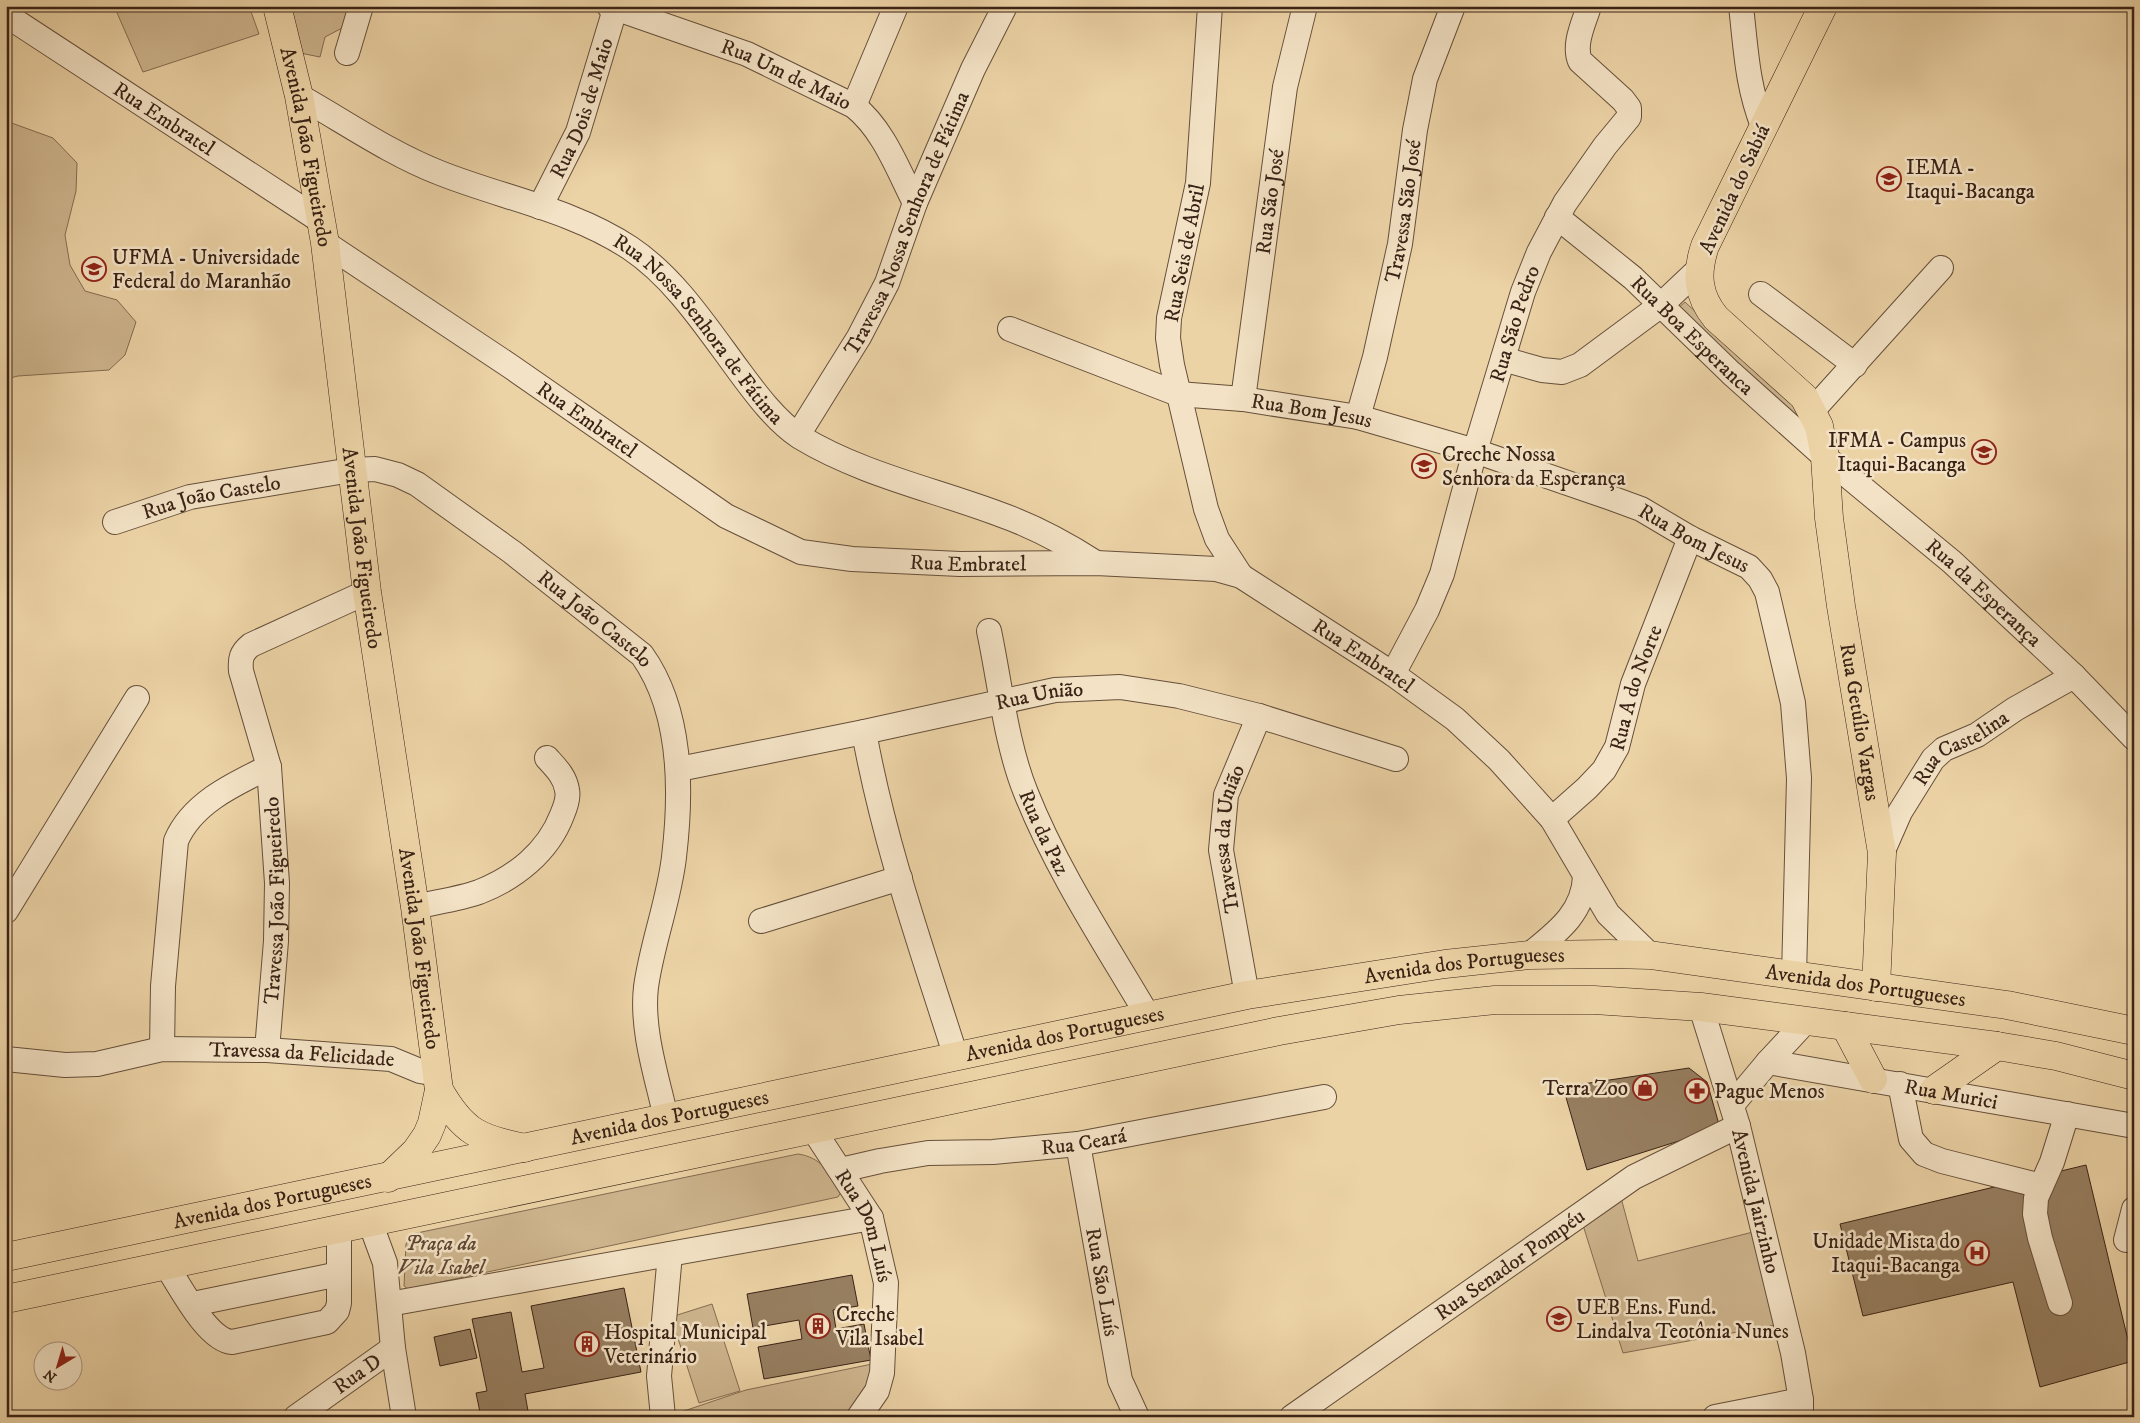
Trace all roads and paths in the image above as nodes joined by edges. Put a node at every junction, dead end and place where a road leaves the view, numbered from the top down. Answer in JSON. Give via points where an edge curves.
{"nodes":[{"id":1,"x":277,"y":6,"type":"edge"},
{"id":2,"x":361,"y":6,"type":"edge"},
{"id":3,"x":896,"y":6,"type":"edge"},
{"id":4,"x":1004,"y":6,"type":"edge"},
{"id":5,"x":1210,"y":6,"type":"edge"},
{"id":6,"x":1305,"y":6,"type":"edge"},
{"id":7,"x":1453,"y":6,"type":"edge"},
{"id":8,"x":1589,"y":6,"type":"edge"},
{"id":9,"x":1741,"y":6,"type":"edge"},
{"id":10,"x":1823,"y":6,"type":"edge"},
{"id":11,"x":614,"y":7,"type":"edge"},
{"id":12,"x":6,"y":15,"type":"edge"},
{"id":13,"x":347,"y":53,"type":"dead end"},
{"id":14,"x":299,"y":96,"type":"junction"},
{"id":15,"x":854,"y":106,"type":"junction"},
{"id":16,"x":1763,"y":126,"type":"junction"},
{"id":17,"x":915,"y":203,"type":"junction"},
{"id":18,"x":540,"y":207,"type":"junction"},
{"id":19,"x":1557,"y":217,"type":"junction"},
{"id":20,"x":323,"y":232,"type":"junction"},
{"id":21,"x":1941,"y":268,"type":"dead end"},
{"id":22,"x":1698,"y":270,"type":"junction"},
{"id":23,"x":1761,"y":294,"type":"dead end"},
{"id":24,"x":1661,"y":305,"type":"junction"},
{"id":25,"x":1010,"y":328,"type":"dead end"},
{"id":26,"x":1503,"y":358,"type":"junction"},
{"id":27,"x":1855,"y":365,"type":"junction"},
{"id":28,"x":1178,"y":394,"type":"junction"},
{"id":29,"x":1243,"y":399,"type":"junction"},
{"id":30,"x":1812,"y":411,"type":"junction"},
{"id":31,"x":1358,"y":417,"type":"junction"},
{"id":32,"x":798,"y":436,"type":"junction"},
{"id":33,"x":1475,"y":451,"type":"junction"},
{"id":34,"x":1825,"y":457,"type":"junction"},
{"id":35,"x":351,"y":470,"type":"junction"},
{"id":36,"x":115,"y":522,"type":"dead end"},
{"id":37,"x":1690,"y":538,"type":"junction"},
{"id":38,"x":1096,"y":563,"type":"junction"},
{"id":39,"x":1241,"y":576,"type":"junction"},
{"id":40,"x":367,"y":592,"type":"junction"},
{"id":41,"x":989,"y":631,"type":"dead end"},
{"id":42,"x":1393,"y":674,"type":"junction"},
{"id":43,"x":2074,"y":676,"type":"junction"},
{"id":44,"x":137,"y":698,"type":"dead end"},
{"id":45,"x":1004,"y":702,"type":"junction"},
{"id":46,"x":1259,"y":716,"type":"junction"},
{"id":47,"x":864,"y":732,"type":"junction"},
{"id":48,"x":2134,"y":738,"type":"edge"},
{"id":49,"x":547,"y":758,"type":"dead end"},
{"id":50,"x":1396,"y":759,"type":"dead end"},
{"id":51,"x":269,"y":767,"type":"junction"},
{"id":52,"x":679,"y":769,"type":"junction"},
{"id":53,"x":1552,"y":819,"type":"junction"},
{"id":54,"x":1882,"y":853,"type":"junction"},
{"id":55,"x":1585,"y":876,"type":"junction"},
{"id":56,"x":900,"y":878,"type":"junction"},
{"id":57,"x":415,"y":907,"type":"junction"},
{"id":58,"x":6,"y":911,"type":"edge"},
{"id":59,"x":761,"y":921,"type":"dead end"},
{"id":60,"x":1529,"y":955,"type":"junction"},
{"id":61,"x":1650,"y":956,"type":"junction"},
{"id":62,"x":1794,"y":976,"type":"junction"},
{"id":63,"x":1876,"y":987,"type":"junction"},
{"id":64,"x":1247,"y":995,"type":"junction"},
{"id":65,"x":1701,"y":1007,"type":"junction"},
{"id":66,"x":1148,"y":1016,"type":"junction"},
{"id":67,"x":1806,"y":1021,"type":"junction"},
{"id":68,"x":1845,"y":1026,"type":"junction"},
{"id":69,"x":2134,"y":1031,"type":"edge"},
{"id":70,"x":1070,"y":1033,"type":"junction"},
{"id":71,"x":1997,"y":1046,"type":"junction"},
{"id":72,"x":162,"y":1049,"type":"junction"},
{"id":73,"x":267,"y":1050,"type":"junction"},
{"id":74,"x":956,"y":1057,"type":"junction"},
{"id":75,"x":6,"y":1059,"type":"edge"},
{"id":76,"x":1768,"y":1062,"type":"junction"},
{"id":77,"x":2134,"y":1076,"type":"edge"},
{"id":78,"x":1873,"y":1079,"type":"junction"},
{"id":79,"x":438,"y":1082,"type":"junction"},
{"id":80,"x":1900,"y":1084,"type":"junction"},
{"id":81,"x":1934,"y":1090,"type":"junction"},
{"id":82,"x":1324,"y":1096,"type":"dead end"},
{"id":83,"x":902,"y":1110,"type":"junction"},
{"id":84,"x":2067,"y":1114,"type":"junction"},
{"id":85,"x":1735,"y":1116,"type":"junction"},
{"id":86,"x":666,"y":1118,"type":"junction"},
{"id":87,"x":2134,"y":1126,"type":"edge"},
{"id":88,"x":813,"y":1129,"type":"junction"},
{"id":89,"x":1078,"y":1144,"type":"junction"},
{"id":90,"x":525,"y":1148,"type":"junction"},
{"id":91,"x":841,"y":1170,"type":"junction"},
{"id":92,"x":388,"y":1178,"type":"junction"},
{"id":93,"x":2041,"y":1186,"type":"junction"},
{"id":94,"x":2134,"y":1209,"type":"edge"},
{"id":95,"x":399,"y":1216,"type":"junction"},
{"id":96,"x":871,"y":1218,"type":"junction"},
{"id":97,"x":370,"y":1222,"type":"junction"},
{"id":98,"x":339,"y":1229,"type":"junction"},
{"id":99,"x":2126,"y":1240,"type":"dead end"},
{"id":100,"x":670,"y":1254,"type":"junction"},
{"id":101,"x":6,"y":1257,"type":"edge"},
{"id":102,"x":385,"y":1263,"type":"junction"},
{"id":103,"x":166,"y":1265,"type":"junction"},
{"id":104,"x":339,"y":1274,"type":"junction"},
{"id":105,"x":6,"y":1298,"type":"edge"},
{"id":106,"x":2060,"y":1303,"type":"dead end"},
{"id":107,"x":193,"y":1304,"type":"junction"},
{"id":108,"x":389,"y":1304,"type":"junction"},
{"id":109,"x":394,"y":1348,"type":"junction"},
{"id":110,"x":1801,"y":1409,"type":"edge"},
{"id":111,"x":1299,"y":1414,"type":"edge"},
{"id":112,"x":296,"y":1417,"type":"edge"},
{"id":113,"x":404,"y":1417,"type":"edge"},
{"id":114,"x":662,"y":1417,"type":"edge"},
{"id":115,"x":859,"y":1417,"type":"edge"},
{"id":116,"x":1137,"y":1417,"type":"edge"},
{"id":117,"x":1715,"y":1417,"type":"edge"}],
"edges":[{"from":1,"to":14,"type":"main road","name":"Avenida João Figueiredo"},
{"from":2,"to":13,"type":"street"},
{"from":3,"to":15,"type":"street"},
{"from":4,"to":17,"type":"street","name":"Travessa Nossa Senhora de Fátima"},
{"from":5,"to":28,"type":"street","name":"Rua Seis de Abril","via":[[1198,183],[1169,318],[1168,338]]},
{"from":6,"to":29,"type":"street","name":"Rua São José","via":[[1285,87]]},
{"from":7,"to":31,"type":"street","name":"Travessa São José","via":[[1426,79],[1415,130],[1400,244]]},
{"from":8,"to":19,"type":"street","name":"Rua São Pedro","via":[[1577,54],[1580,61],[1623,100],[1629,108],[1629,117],[1605,146]]},
{"from":9,"to":16,"type":"street","via":[[1748,78]]},
{"from":10,"to":16,"type":"main road","name":"Avenida do Sabiá"},
{"from":11,"to":15,"type":"street","name":"Rua Um de Maio","via":[[748,54]]},
{"from":11,"to":18,"type":"street","name":"Rua Dois de Maio","via":[[578,132]]},
{"from":12,"to":20,"type":"street","name":"Rua Embratel"},
{"from":14,"to":18,"type":"street","name":"Rua Nossa Senhora de Fátima","via":[[439,173]]},
{"from":14,"to":20,"type":"main road","name":"Avenida João Figueiredo"},
{"from":15,"to":17,"type":"street","name":"Rua Um de Maio","via":[[876,129]]},
{"from":16,"to":22,"type":"main road","name":"Avenida do Sabiá","via":[[1705,246]]},
{"from":17,"to":32,"type":"street","name":"Travessa Nossa Senhora de Fátima","via":[[887,283],[859,337]]},
{"from":18,"to":32,"type":"street","name":"Rua Nossa Senhora de Fátima","via":[[588,225],[630,248],[644,260],[693,309],[755,393]]},
{"from":19,"to":24,"type":"street","name":"Rua Boa Esperanca","via":[[1633,278]]},
{"from":19,"to":26,"type":"street","name":"Rua São Pedro","via":[[1532,268]]},
{"from":20,"to":35,"type":"main road","name":"Avenida João Figueiredo"},
{"from":20,"to":38,"type":"street","name":"Rua Embratel","via":[[726,516],[801,552],[852,559],[960,564]]},
{"from":21,"to":27,"type":"street"},
{"from":22,"to":24,"type":"street"},
{"from":22,"to":30,"type":"main road","name":"Avenida do Sabiá","via":[[1702,297],[1716,318],[1804,397]]},
{"from":23,"to":27,"type":"street"},
{"from":24,"to":26,"type":"street","via":[[1580,365],[1562,372],[1542,370]]},
{"from":24,"to":34,"type":"street","name":"Rua Boa Esperanca"},
{"from":25,"to":28,"type":"street","name":"Rua Bom Jesus"},
{"from":26,"to":33,"type":"street","name":"Rua São Pedro"},
{"from":27,"to":30,"type":"street"},
{"from":28,"to":29,"type":"street","name":"Rua Bom Jesus"},
{"from":28,"to":39,"type":"street","name":"Rua Seis de Abril","via":[[1206,510],[1217,539]]},
{"from":29,"to":31,"type":"street","name":"Rua Bom Jesus"},
{"from":30,"to":34,"type":"main road","name":"Avenida do Sabiá","via":[[1819,426]]},
{"from":31,"to":33,"type":"street","name":"Rua Bom Jesus"},
{"from":32,"to":38,"type":"street","name":"Rua Nossa Senhora de Fátima","via":[[837,457],[999,514],[1060,540]]},
{"from":33,"to":37,"type":"street","name":"Rua Bom Jesus","via":[[1641,509]]},
{"from":33,"to":42,"type":"street","name":"Rua São Pedro","via":[[1442,574]]},
{"from":34,"to":43,"type":"street","name":"Rua da Esperança","via":[[1952,562]]},
{"from":34,"to":54,"type":"main road","name":"Rua Getúlio Vargas","via":[[1833,550]]},
{"from":35,"to":36,"type":"street","name":"Rua João Castelo","via":[[190,497]]},
{"from":35,"to":40,"type":"main road","name":"Avenida João Figueiredo"},
{"from":35,"to":52,"type":"street","name":"Rua João Castelo","via":[[375,469],[417,484],[512,552],[642,655],[662,692]]},
{"from":37,"to":53,"type":"street","name":"Rua A do Norte","via":[[1633,684],[1616,747],[1604,770]]},
{"from":37,"to":62,"type":"street","name":"Rua Bom Jesus","via":[[1749,567],[1767,592],[1774,617],[1793,703],[1799,778]]},
{"from":38,"to":39,"type":"street","name":"Rua Embratel","via":[[1216,569]]},
{"from":39,"to":42,"type":"street","name":"Rua Embratel"},
{"from":40,"to":51,"type":"street","name":"Travessa João Figueiredo","via":[[251,645],[243,652],[242,671]]},
{"from":40,"to":57,"type":"main road","name":"Avenida João Figueiredo"},
{"from":41,"to":45,"type":"street","name":"Rua da Paz"},
{"from":42,"to":53,"type":"street","name":"Rua Embratel","via":[[1455,720],[1499,760]]},
{"from":43,"to":48,"type":"street","name":"Rua da Esperança"},
{"from":43,"to":54,"type":"street","name":"Rua Castelina","via":[[1977,735],[1944,749],[1933,759],[1904,805]]},
{"from":44,"to":58,"type":"street"},
{"from":45,"to":46,"type":"street","name":"Rua União","via":[[1055,690],[1120,687],[1179,696]]},
{"from":45,"to":47,"type":"street","name":"Rua União"},
{"from":45,"to":66,"type":"street","name":"Rua da Paz","via":[[1015,762],[1026,793],[1056,857]]},
{"from":46,"to":50,"type":"street","name":"Rua União"},
{"from":46,"to":64,"type":"street","name":"Travessa da União","via":[[1226,795],[1220,850]]},
{"from":47,"to":52,"type":"street","name":"Rua União"},
{"from":47,"to":56,"type":"street","via":[[875,788]]},
{"from":49,"to":57,"type":"street","via":[[561,774],[568,790],[567,802],[547,843],[530,861],[478,892]]},
{"from":51,"to":72,"type":"street","via":[[218,794],[182,826],[176,841],[163,986]]},
{"from":51,"to":73,"type":"street","name":"Travessa João Figueiredo","via":[[277,883]]},
{"from":52,"to":86,"type":"street","name":"Rua João Castelo","via":[[674,858],[645,1005]]},
{"from":53,"to":55,"type":"street","name":"Rua Embratel"},
{"from":54,"to":63,"type":"main road","name":"Rua Getúlio Vargas"},
{"from":55,"to":60,"type":"street","via":[[1576,911]]},
{"from":55,"to":61,"type":"street","name":"Rua Embratel","via":[[1608,914]]},
{"from":56,"to":59,"type":"street"},
{"from":56,"to":74,"type":"street"},
{"from":57,"to":79,"type":"main road","name":"Avenida João Figueiredo"},
{"from":60,"to":61,"type":"main road","name":"Avenida dos Portugueses"},
{"from":60,"to":64,"type":"main road","name":"Avenida dos Portugueses","via":[[1445,964]]},
{"from":61,"to":62,"type":"main road","name":"Avenida dos Portugueses"},
{"from":62,"to":63,"type":"main road","name":"Avenida dos Portugueses"},
{"from":63,"to":69,"type":"main road","name":"Avenida dos Portugueses","via":[[2007,1005]]},
{"from":64,"to":66,"type":"main road","name":"Avenida dos Portugueses"},
{"from":65,"to":67,"type":"main road","name":"Avenida dos Portugueses"},
{"from":65,"to":83,"type":"main road","name":"Avenida dos Portugueses","via":[[1557,999],[1496,1000],[1399,1010],[1279,1031]]},
{"from":65,"to":85,"type":"street","name":"Avenida Jairzinho"},
{"from":66,"to":70,"type":"main road","name":"Avenida dos Portugueses"},
{"from":67,"to":68,"type":"main road","name":"Avenida dos Portugueses"},
{"from":67,"to":76,"type":"street","name":"Avenida Jairzinho"},
{"from":68,"to":71,"type":"main road","name":"Avenida dos Portugueses"},
{"from":68,"to":78,"type":"main road"},
{"from":70,"to":74,"type":"main road","name":"Avenida dos Portugueses"},
{"from":70,"to":83,"type":"main road","via":[[1081,1052],[1077,1060],[1069,1064],[949,1088]]},
{"from":71,"to":77,"type":"main road","name":"Avenida dos Portugueses","via":[[2056,1056]]},
{"from":71,"to":81,"type":"main road"},
{"from":72,"to":73,"type":"street","name":"Travessa da Felicidade"},
{"from":72,"to":75,"type":"street","name":"Travessa da Felicidade","via":[[97,1064],[65,1065]]},
{"from":73,"to":79,"type":"street","name":"Travessa da Felicidade","via":[[391,1059]]},
{"from":74,"to":86,"type":"main road","name":"Avenida dos Portugueses"},
{"from":76,"to":78,"type":"street","name":"Rua Murici"},
{"from":76,"to":85,"type":"street","name":"Avenida Jairzinho"},
{"from":78,"to":80,"type":"street","name":"Rua Murici"},
{"from":79,"to":90,"type":"main road","name":"Avenida João Figueiredo","via":[[460,1120],[473,1132],[487,1139]]},
{"from":79,"to":92,"type":"main road","name":"Avenida João Figueiredo","via":[[432,1124],[427,1135],[416,1151]]},
{"from":80,"to":81,"type":"street","name":"Rua Murici"},
{"from":80,"to":93,"type":"street","via":[[1911,1139],[1924,1154]]},
{"from":81,"to":84,"type":"street","name":"Rua Murici"},
{"from":82,"to":89,"type":"street","name":"Rua Ceará"},
{"from":83,"to":88,"type":"main road","name":"Avenida dos Portugueses"},
{"from":84,"to":87,"type":"street","name":"Rua Murici"},
{"from":84,"to":93,"type":"street"},
{"from":85,"to":110,"type":"street","name":"Avenida Jairzinho","via":[[1793,1353]]},
{"from":85,"to":111,"type":"street","name":"Rua Senador Pompéu","via":[[1634,1177]]},
{"from":86,"to":90,"type":"main road","name":"Avenida dos Portugueses"},
{"from":88,"to":91,"type":"street","name":"Rua Dom Luís"},
{"from":88,"to":95,"type":"main road","name":"Avenida dos Portugueses"},
{"from":89,"to":91,"type":"street","name":"Rua Ceará","via":[[993,1152],[928,1153]]},
{"from":89,"to":116,"type":"street","name":"Rua São Luís","via":[[1120,1380]]},
{"from":90,"to":92,"type":"main road","name":"Avenida dos Portugueses"},
{"from":91,"to":96,"type":"street","name":"Rua Dom Luís"},
{"from":92,"to":101,"type":"main road","name":"Avenida dos Portugueses"},
{"from":93,"to":106,"type":"street","via":[[2035,1214]]},
{"from":94,"to":99,"type":"street"},
{"from":95,"to":97,"type":"main road","name":"Avenida dos Portugueses"},
{"from":95,"to":102,"type":"street","name":"Rua D"},
{"from":96,"to":100,"type":"street"},
{"from":96,"to":115,"type":"street","name":"Rua Dom Luís","via":[[886,1282],[885,1332],[882,1373],[877,1391]]},
{"from":97,"to":98,"type":"main road","name":"Avenida dos Portugueses"},
{"from":97,"to":102,"type":"street","name":"Rua D"},
{"from":98,"to":103,"type":"main road","name":"Avenida dos Portugueses"},
{"from":98,"to":104,"type":"street"},
{"from":100,"to":108,"type":"street"},
{"from":100,"to":114,"type":"street","via":[[659,1376]]},
{"from":102,"to":108,"type":"street","name":"Rua D"},
{"from":103,"to":105,"type":"main road","name":"Avenida dos Portugueses"},
{"from":103,"to":107,"type":"street"},
{"from":104,"to":107,"type":"street"},
{"from":104,"to":107,"type":"street","via":[[337,1311],[327,1322],[242,1340],[223,1341],[207,1326]]},
{"from":108,"to":109,"type":"street","name":"Rua D"},
{"from":109,"to":112,"type":"street","name":"Rua D"},
{"from":109,"to":113,"type":"street","name":"Rua D"},
{"from":110,"to":117,"type":"street"}]}
